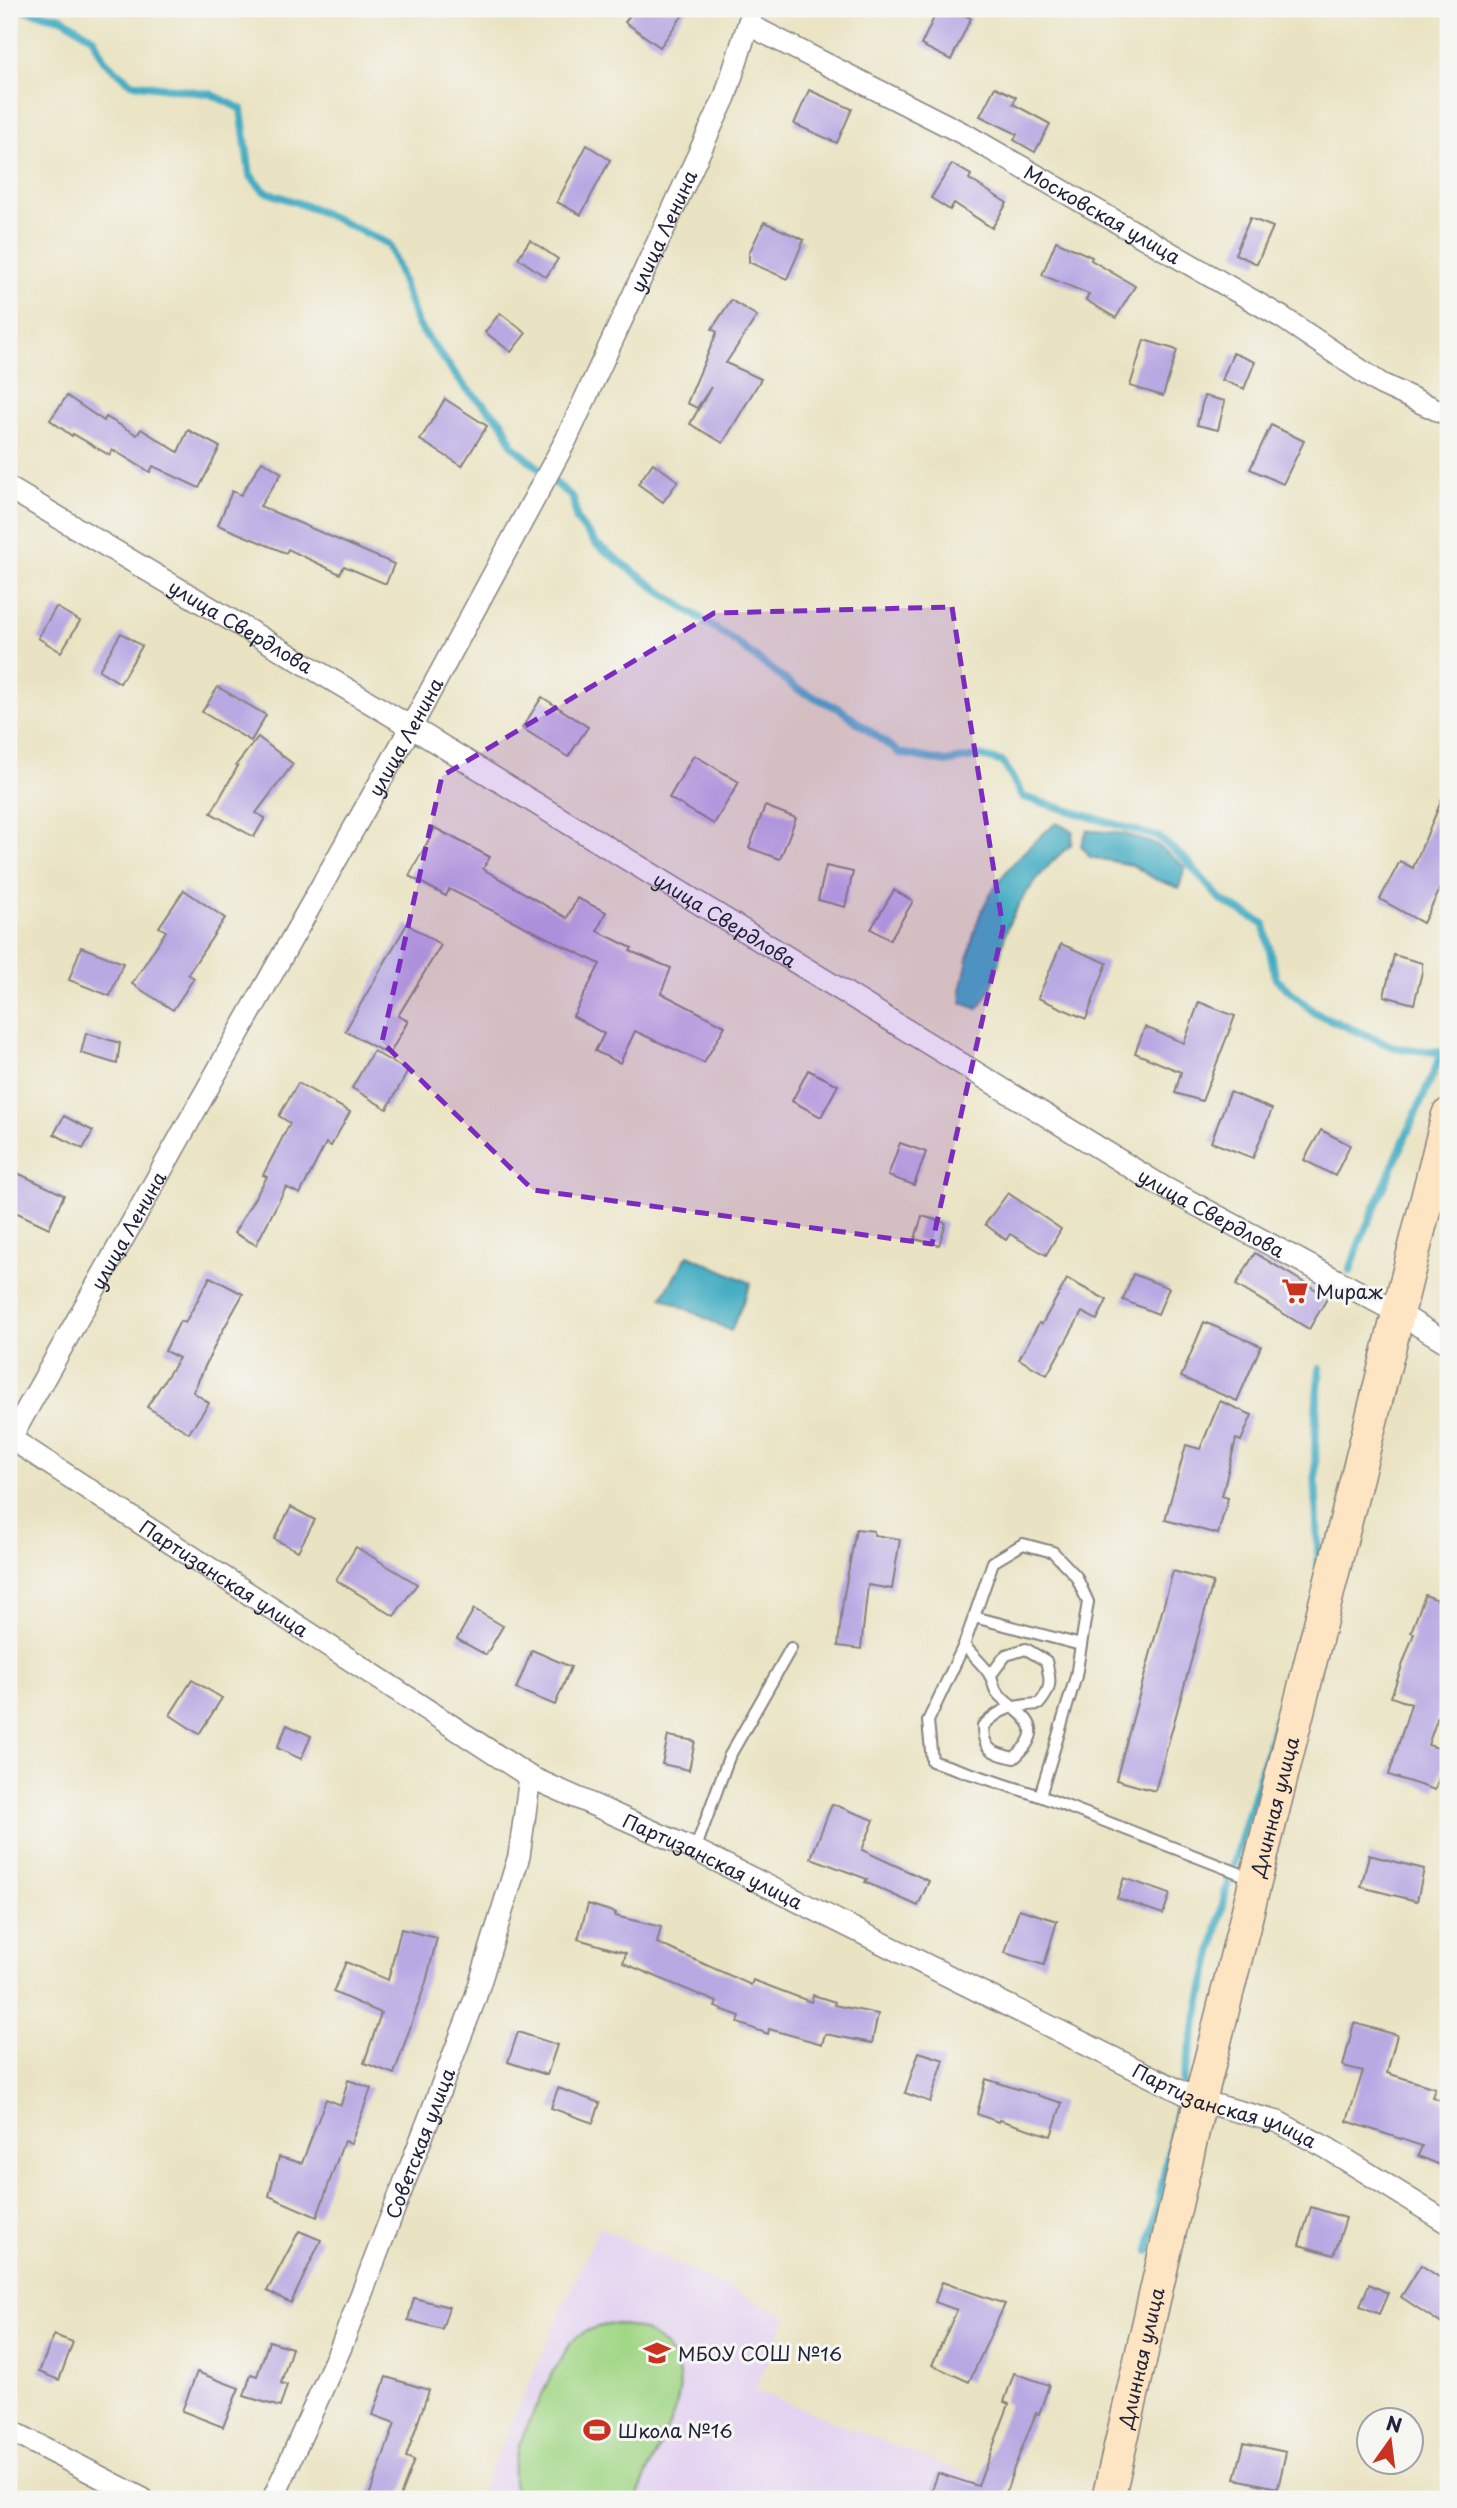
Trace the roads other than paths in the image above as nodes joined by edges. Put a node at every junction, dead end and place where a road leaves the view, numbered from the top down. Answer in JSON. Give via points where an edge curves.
{"nodes":[{"id":1,"x":751,"y":17,"type":"edge"},
{"id":2,"x":1448,"y":415,"type":"edge"},
{"id":3,"x":9,"y":488,"type":"edge"},
{"id":4,"x":411,"y":727,"type":"junction"},
{"id":5,"x":1448,"y":1115,"type":"edge"},
{"id":6,"x":1398,"y":1313,"type":"junction"},
{"id":7,"x":1448,"y":1343,"type":"edge"},
{"id":8,"x":9,"y":1440,"type":"edge"},
{"id":9,"x":974,"y":1617,"type":"junction"},
{"id":10,"x":964,"y":1645,"type":"junction"},
{"id":11,"x":1081,"y":1645,"type":"junction"},
{"id":12,"x":791,"y":1648,"type":"dead end"},
{"id":13,"x":990,"y":1676,"type":"junction"},
{"id":14,"x":1014,"y":1706,"type":"junction"},
{"id":15,"x":530,"y":1777,"type":"junction"},
{"id":16,"x":1040,"y":1796,"type":"junction"},
{"id":17,"x":695,"y":1850,"type":"junction"},
{"id":18,"x":1257,"y":1880,"type":"junction"},
{"id":19,"x":1200,"y":2101,"type":"junction"},
{"id":20,"x":1448,"y":2223,"type":"edge"},
{"id":21,"x":9,"y":2430,"type":"edge"},
{"id":22,"x":143,"y":2499,"type":"edge"},
{"id":23,"x":272,"y":2499,"type":"edge"},
{"id":24,"x":1108,"y":2499,"type":"edge"}],
"edges":[{"from":1,"to":2,"type":"street","name":"Московская улица","via":[[1283,318],[1381,384]]},
{"from":1,"to":4,"type":"street","name":"улица Ленина","via":[[725,97],[566,440]]},
{"from":3,"to":4,"type":"street","name":"улица Свердлова"},
{"from":4,"to":6,"type":"street","name":"улица Свердлова","via":[[1163,1187]]},
{"from":4,"to":8,"type":"street","name":"улица Ленина"},
{"from":5,"to":6,"type":"main road","name":"Длинная улица"},
{"from":6,"to":7,"type":"street","name":"улица Свердлова"},
{"from":6,"to":18,"type":"main road","name":"Длинная улица"},
{"from":8,"to":15,"type":"street","name":"Партизанская улица"},
{"from":9,"to":10,"type":"lane"},
{"from":9,"to":11,"type":"lane"},
{"from":9,"to":11,"type":"lane","via":[[993,1562],[1023,1544],[1053,1552],[1076,1576],[1087,1602]]},
{"from":10,"to":13,"type":"lane"},
{"from":10,"to":16,"type":"lane","via":[[928,1721],[932,1761]]},
{"from":11,"to":16,"type":"lane"},
{"from":12,"to":17,"type":"lane","via":[[729,1757]]},
{"from":13,"to":14,"type":"lane","via":[[996,1693]]},
{"from":13,"to":14,"type":"lane","via":[[1006,1655],[1027,1649],[1046,1661],[1051,1682],[1048,1694],[1039,1704]]},
{"from":14,"to":14,"type":"lane","via":[[997,1712],[983,1726],[983,1740],[994,1754],[1014,1758],[1027,1746],[1029,1724]]},
{"from":15,"to":17,"type":"street","name":"Партизанская улица"},
{"from":15,"to":23,"type":"street","name":"Советская улица","via":[[519,1856],[475,1999],[341,2347]]},
{"from":16,"to":18,"type":"lane"},
{"from":17,"to":19,"type":"street","name":"Партизанская улица"},
{"from":18,"to":19,"type":"main road","name":"Длинная улица"},
{"from":19,"to":20,"type":"street","name":"Партизанская улица","via":[[1278,2123]]},
{"from":19,"to":24,"type":"main road","name":"Длинная улица"},
{"from":21,"to":22,"type":"street"}]}
